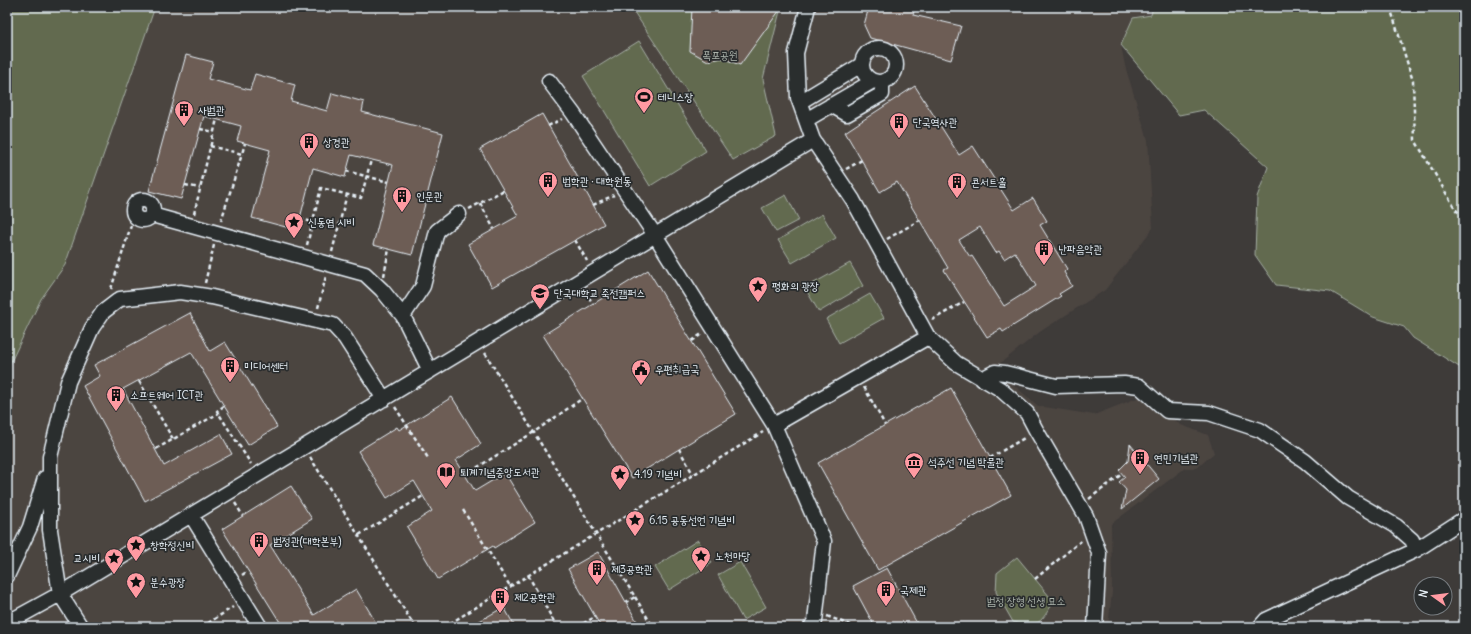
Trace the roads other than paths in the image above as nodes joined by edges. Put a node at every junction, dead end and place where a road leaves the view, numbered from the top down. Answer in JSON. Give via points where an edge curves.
{"nodes":[{"id":1,"x":808,"y":7,"type":"edge"},
{"id":2,"x":862,"y":65,"type":"junction"},
{"id":3,"x":549,"y":81,"type":"dead end"},
{"id":4,"x":877,"y":82,"type":"junction"},
{"id":5,"x":800,"y":102,"type":"junction"},
{"id":6,"x":806,"y":120,"type":"junction"},
{"id":7,"x":813,"y":140,"type":"junction"},
{"id":8,"x":459,"y":214,"type":"road end"},
{"id":9,"x":134,"y":216,"type":"road end"},
{"id":10,"x":655,"y":235,"type":"junction"},
{"id":11,"x":403,"y":316,"type":"junction"},
{"id":12,"x":925,"y":331,"type":"junction"},
{"id":13,"x":430,"y":371,"type":"junction"},
{"id":14,"x":982,"y":379,"type":"junction"},
{"id":15,"x":387,"y":398,"type":"junction"},
{"id":16,"x":774,"y":425,"type":"junction"},
{"id":17,"x":50,"y":457,"type":"junction"},
{"id":18,"x":191,"y":515,"type":"junction"},
{"id":19,"x":1464,"y":518,"type":"edge"},
{"id":20,"x":1416,"y":550,"type":"junction"},
{"id":21,"x":7,"y":576,"type":"edge"},
{"id":22,"x":60,"y":594,"type":"junction"},
{"id":23,"x":7,"y":623,"type":"edge"},
{"id":24,"x":81,"y":627,"type":"edge"},
{"id":25,"x":260,"y":627,"type":"edge"},
{"id":26,"x":811,"y":627,"type":"edge"},
{"id":27,"x":1095,"y":627,"type":"edge"},
{"id":28,"x":1260,"y":627,"type":"edge"}],
"edges":[{"from":1,"to":5,"type":"street","via":[[796,53]]},
{"from":2,"to":4,"type":"street","via":[[865,75]]},
{"from":2,"to":4,"type":"street","via":[[862,60],[869,51],[879,47],[890,51],[896,61],[892,77]]},
{"from":2,"to":5,"type":"street"},
{"from":3,"to":10,"type":"street"},
{"from":4,"to":6,"type":"street"},
{"from":5,"to":6,"type":"street"},
{"from":6,"to":7,"type":"street"},
{"from":7,"to":10,"type":"street"},
{"from":7,"to":12,"type":"street","via":[[853,200]]},
{"from":8,"to":11,"type":"street","via":[[437,231],[423,286]]},
{"from":9,"to":11,"type":"street","via":[[143,220],[152,215],[365,274]]},
{"from":10,"to":13,"type":"street"},
{"from":10,"to":16,"type":"street"},
{"from":11,"to":13,"type":"street"},
{"from":12,"to":14,"type":"street","via":[[956,363]]},
{"from":12,"to":16,"type":"street","via":[[858,377]]},
{"from":13,"to":15,"type":"street"},
{"from":14,"to":20,"type":"street","via":[[995,372],[1006,372],[1056,386],[1139,386],[1167,411],[1209,413],[1260,430],[1304,461],[1348,498],[1396,526],[1412,540]]},
{"from":14,"to":27,"type":"street","via":[[1000,389],[1027,413],[1092,532],[1099,553]]},
{"from":15,"to":17,"type":"street","via":[[333,325],[180,292],[120,300],[103,312],[92,328],[68,382]]},
{"from":15,"to":18,"type":"street"},
{"from":16,"to":26,"type":"street","via":[[824,541],[815,621]]},
{"from":17,"to":21,"type":"street","via":[[30,527]]},
{"from":17,"to":22,"type":"street","via":[[50,530]]},
{"from":18,"to":22,"type":"street"},
{"from":18,"to":25,"type":"street"},
{"from":19,"to":20,"type":"street"},
{"from":20,"to":28,"type":"street","via":[[1266,620]]},
{"from":22,"to":23,"type":"street"},
{"from":22,"to":24,"type":"street"}]}
